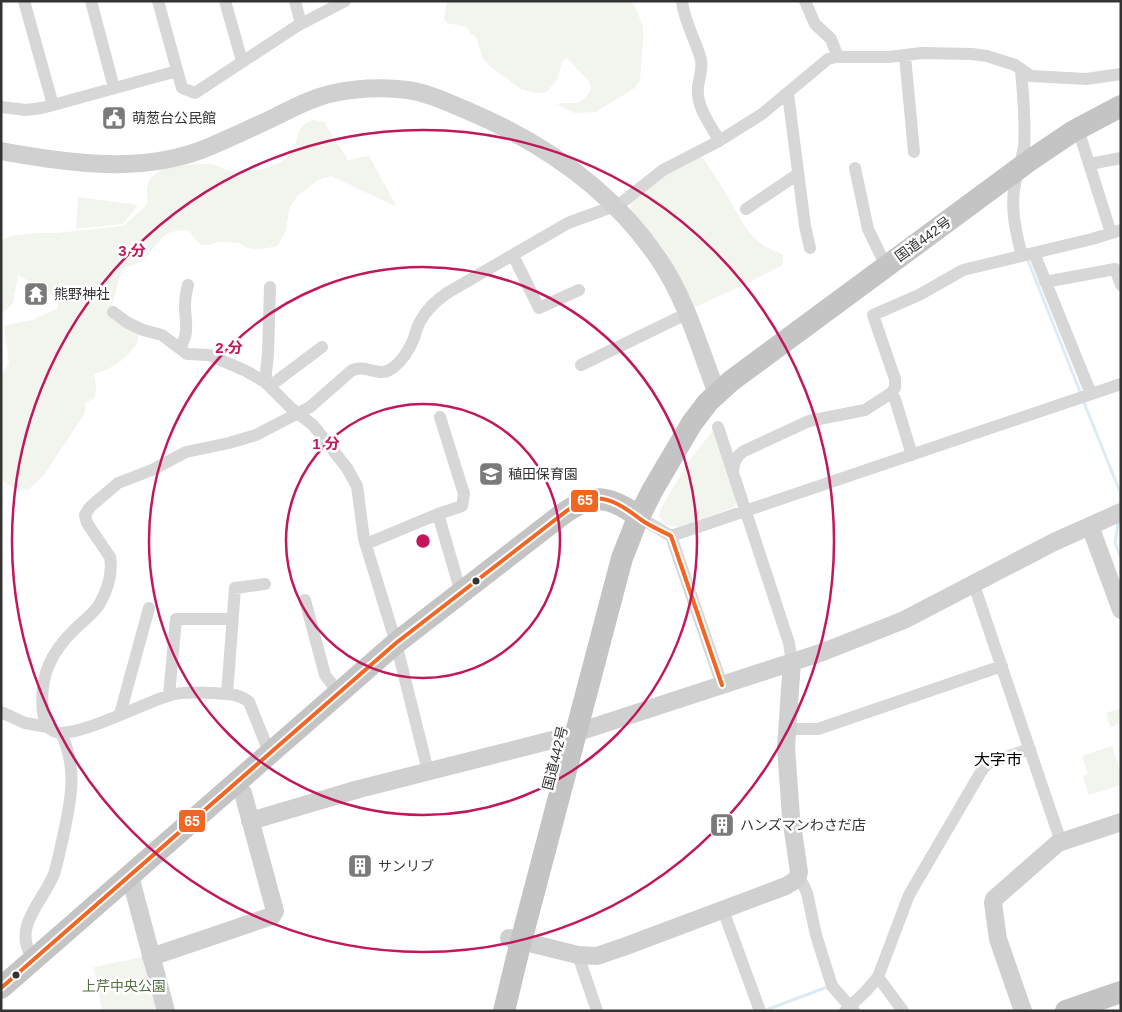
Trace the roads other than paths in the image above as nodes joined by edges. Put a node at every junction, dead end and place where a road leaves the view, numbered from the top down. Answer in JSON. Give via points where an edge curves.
{"nodes":[{"id":1,"x":24,"y":1,"type":"edge"},
{"id":2,"x":91,"y":1,"type":"edge"},
{"id":3,"x":158,"y":1,"type":"edge"},
{"id":4,"x":226,"y":1,"type":"edge"},
{"id":5,"x":295,"y":1,"type":"edge"},
{"id":6,"x":345,"y":1,"type":"edge"},
{"id":7,"x":682,"y":1,"type":"edge"},
{"id":8,"x":805,"y":1,"type":"edge"},
{"id":9,"x":301,"y":24,"type":"junction"},
{"id":10,"x":905,"y":56,"type":"junction"},
{"id":11,"x":838,"y":57,"type":"junction"},
{"id":12,"x":242,"y":61,"type":"junction"},
{"id":13,"x":177,"y":70,"type":"junction"},
{"id":14,"x":1021,"y":70,"type":"junction"},
{"id":15,"x":1121,"y":74,"type":"edge"},
{"id":16,"x":114,"y":88,"type":"junction"},
{"id":17,"x":788,"y":94,"type":"junction"},
{"id":18,"x":52,"y":105,"type":"junction"},
{"id":19,"x":1121,"y":106,"type":"edge"},
{"id":20,"x":1,"y":107,"type":"edge"},
{"id":21,"x":1078,"y":129,"type":"junction"},
{"id":22,"x":720,"y":140,"type":"junction"},
{"id":23,"x":1,"y":151,"type":"edge"},
{"id":24,"x":914,"y":152,"type":"dead end"},
{"id":25,"x":1121,"y":158,"type":"edge"},
{"id":26,"x":1090,"y":164,"type":"junction"},
{"id":27,"x":855,"y":168,"type":"dead end"},
{"id":28,"x":1018,"y":168,"type":"junction"},
{"id":29,"x":798,"y":174,"type":"junction"},
{"id":30,"x":614,"y":207,"type":"junction"},
{"id":31,"x":746,"y":209,"type":"dead end"},
{"id":32,"x":1116,"y":231,"type":"edge"},
{"id":33,"x":810,"y":248,"type":"dead end"},
{"id":34,"x":1028,"y":254,"type":"junction"},
{"id":35,"x":513,"y":255,"type":"junction"},
{"id":36,"x":886,"y":266,"type":"junction"},
{"id":37,"x":1046,"y":282,"type":"junction"},
{"id":38,"x":1121,"y":285,"type":"edge"},
{"id":39,"x":188,"y":286,"type":"dead end"},
{"id":40,"x":270,"y":287,"type":"dead end"},
{"id":41,"x":579,"y":290,"type":"dead end"},
{"id":42,"x":113,"y":312,"type":"dead end"},
{"id":43,"x":686,"y":314,"type":"junction"},
{"id":44,"x":322,"y":347,"type":"dead end"},
{"id":45,"x":180,"y":348,"type":"junction"},
{"id":46,"x":581,"y":365,"type":"dead end"},
{"id":47,"x":268,"y":384,"type":"junction"},
{"id":48,"x":1121,"y":384,"type":"edge"},
{"id":49,"x":723,"y":386,"type":"junction"},
{"id":50,"x":891,"y":393,"type":"junction"},
{"id":51,"x":1091,"y":394,"type":"junction"},
{"id":52,"x":298,"y":413,"type":"junction"},
{"id":53,"x":440,"y":417,"type":"dead end"},
{"id":54,"x":718,"y":427,"type":"dead end"},
{"id":55,"x":912,"y":455,"type":"junction"},
{"id":56,"x":733,"y":473,"type":"junction"},
{"id":57,"x":745,"y":511,"type":"junction"},
{"id":58,"x":1121,"y":512,"type":"edge"},
{"id":59,"x":634,"y":513,"type":"junction"},
{"id":60,"x":438,"y":514,"type":"junction"},
{"id":61,"x":1090,"y":526,"type":"junction"},
{"id":62,"x":671,"y":536,"type":"junction"},
{"id":63,"x":366,"y":544,"type":"junction"},
{"id":64,"x":265,"y":584,"type":"dead end"},
{"id":65,"x":974,"y":585,"type":"junction"},
{"id":66,"x":461,"y":593,"type":"junction"},
{"id":67,"x":305,"y":600,"type":"dead end"},
{"id":68,"x":149,"y":608,"type":"dead end"},
{"id":69,"x":1121,"y":610,"type":"edge"},
{"id":70,"x":232,"y":619,"type":"junction"},
{"id":71,"x":396,"y":644,"type":"junction"},
{"id":72,"x":792,"y":662,"type":"junction"},
{"id":73,"x":1002,"y":666,"type":"junction"},
{"id":74,"x":722,"y":685,"type":"junction"},
{"id":75,"x":227,"y":694,"type":"junction"},
{"id":76,"x":339,"y":694,"type":"junction"},
{"id":77,"x":169,"y":695,"type":"junction"},
{"id":78,"x":1,"y":712,"type":"edge"},
{"id":79,"x":120,"y":714,"type":"junction"},
{"id":80,"x":48,"y":726,"type":"junction"},
{"id":81,"x":786,"y":729,"type":"junction"},
{"id":82,"x":61,"y":733,"type":"junction"},
{"id":83,"x":568,"y":736,"type":"junction"},
{"id":84,"x":1030,"y":749,"type":"junction"},
{"id":85,"x":270,"y":754,"type":"junction"},
{"id":86,"x":428,"y":771,"type":"junction"},
{"id":87,"x":236,"y":784,"type":"junction"},
{"id":88,"x":250,"y":821,"type":"junction"},
{"id":89,"x":1121,"y":822,"type":"edge"},
{"id":90,"x":1062,"y":842,"type":"junction"},
{"id":91,"x":130,"y":876,"type":"junction"},
{"id":92,"x":797,"y":879,"type":"junction"},
{"id":93,"x":723,"y":910,"type":"junction"},
{"id":94,"x":515,"y":940,"type":"junction"},
{"id":95,"x":578,"y":955,"type":"junction"},
{"id":96,"x":151,"y":957,"type":"junction"},
{"id":97,"x":34,"y":960,"type":"junction"},
{"id":98,"x":878,"y":977,"type":"junction"},
{"id":99,"x":1,"y":988,"type":"edge"},
{"id":100,"x":1121,"y":992,"type":"edge"},
{"id":101,"x":1121,"y":1007,"type":"edge"},
{"id":102,"x":850,"y":1009,"type":"edge"},
{"id":103,"x":759,"y":1010,"type":"edge"},
{"id":104,"x":166,"y":1011,"type":"edge"},
{"id":105,"x":493,"y":1011,"type":"edge"},
{"id":106,"x":504,"y":1011,"type":"edge"},
{"id":107,"x":597,"y":1011,"type":"edge"},
{"id":108,"x":903,"y":1011,"type":"edge"},
{"id":109,"x":1023,"y":1011,"type":"edge"},
{"id":110,"x":1066,"y":1011,"type":"edge"},
{"id":111,"x":1108,"y":1011,"type":"edge"}],
"edges":[{"from":1,"to":18,"type":"street"},
{"from":2,"to":16,"type":"street"},
{"from":3,"to":13,"type":"street"},
{"from":4,"to":12,"type":"street"},
{"from":5,"to":9,"type":"street"},
{"from":6,"to":9,"type":"street"},
{"from":7,"to":22,"type":"street","via":[[682,10],[702,63],[699,101]]},
{"from":8,"to":11,"type":"street","via":[[815,24],[831,39]]},
{"from":9,"to":12,"type":"street"},
{"from":10,"to":11,"type":"street"},
{"from":10,"to":14,"type":"street","via":[[980,54]]},
{"from":10,"to":24,"type":"street"},
{"from":11,"to":17,"type":"street","via":[[822,62]]},
{"from":12,"to":13,"type":"street","via":[[195,93],[182,88]]},
{"from":13,"to":16,"type":"street"},
{"from":14,"to":15,"type":"street","via":[[1031,76],[1076,79]]},
{"from":14,"to":28,"type":"street","via":[[1024,148]]},
{"from":16,"to":18,"type":"street"},
{"from":17,"to":22,"type":"street","via":[[756,119]]},
{"from":17,"to":29,"type":"street"},
{"from":18,"to":20,"type":"street","via":[[26,110]]},
{"from":19,"to":21,"type":"highway","name":"国道442号"},
{"from":21,"to":26,"type":"street"},
{"from":21,"to":28,"type":"highway","name":"国道442号"},
{"from":22,"to":30,"type":"street","via":[[663,170]]},
{"from":23,"to":30,"type":"street","via":[[98,165],[156,162],[206,148],[322,96],[360,89],[397,89],[438,98],[522,136],[567,165]]},
{"from":25,"to":26,"type":"street"},
{"from":26,"to":32,"type":"street"},
{"from":27,"to":36,"type":"street","via":[[868,229]]},
{"from":28,"to":34,"type":"street","via":[[1014,213]]},
{"from":28,"to":36,"type":"highway","name":"国道442号"},
{"from":29,"to":31,"type":"street"},
{"from":29,"to":33,"type":"street"},
{"from":30,"to":35,"type":"street","via":[[568,224]]},
{"from":30,"to":43,"type":"street","via":[[657,257]]},
{"from":32,"to":34,"type":"street"},
{"from":34,"to":37,"type":"street"},
{"from":34,"to":50,"type":"street","via":[[963,270],[919,295],[873,315],[895,379]]},
{"from":35,"to":41,"type":"street","via":[[539,308]]},
{"from":35,"to":52,"type":"street","via":[[439,298],[424,314],[408,349],[392,368],[382,372],[356,368],[310,407]]},
{"from":36,"to":49,"type":"highway","name":"国道442号"},
{"from":37,"to":38,"type":"street","via":[[1115,269]]},
{"from":37,"to":51,"type":"street"},
{"from":39,"to":45,"type":"street","via":[[185,298],[187,333]]},
{"from":40,"to":47,"type":"street"},
{"from":42,"to":45,"type":"street","via":[[128,323],[162,335]]},
{"from":43,"to":46,"type":"street"},
{"from":43,"to":49,"type":"street"},
{"from":44,"to":47,"type":"street"},
{"from":45,"to":47,"type":"street","via":[[187,354],[209,355]]},
{"from":47,"to":52,"type":"street"},
{"from":48,"to":51,"type":"street"},
{"from":49,"to":59,"type":"highway","name":"国道442号","via":[[692,423]]},
{"from":50,"to":55,"type":"street"},
{"from":50,"to":56,"type":"street","via":[[861,412],[810,421],[744,451],[736,458]]},
{"from":51,"to":55,"type":"street"},
{"from":52,"to":63,"type":"street","via":[[313,425],[353,477],[359,493]]},
{"from":52,"to":80,"type":"street","via":[[250,438],[186,452],[120,482],[86,512],[88,525],[110,557],[110,578],[98,605],[56,650],[50,661],[42,695]]},
{"from":53,"to":60,"type":"street","via":[[464,499],[462,506]]},
{"from":54,"to":56,"type":"street"},
{"from":55,"to":57,"type":"street"},
{"from":56,"to":57,"type":"street"},
{"from":57,"to":62,"type":"street"},
{"from":57,"to":72,"type":"street"},
{"from":58,"to":61,"type":"street"},
{"from":59,"to":62,"type":"street"},
{"from":59,"to":66,"type":"highway","via":[[599,499],[581,502]]},
{"from":59,"to":83,"type":"highway","name":"国道442号"},
{"from":60,"to":63,"type":"street"},
{"from":60,"to":66,"type":"street"},
{"from":61,"to":65,"type":"street"},
{"from":61,"to":69,"type":"street"},
{"from":62,"to":74,"type":"street"},
{"from":63,"to":71,"type":"street"},
{"from":64,"to":70,"type":"street","via":[[235,588]]},
{"from":65,"to":72,"type":"street","via":[[880,631]]},
{"from":65,"to":73,"type":"street"},
{"from":66,"to":71,"type":"highway"},
{"from":67,"to":76,"type":"street","via":[[326,675]]},
{"from":68,"to":79,"type":"street"},
{"from":70,"to":75,"type":"street"},
{"from":70,"to":77,"type":"street","via":[[176,619]]},
{"from":71,"to":76,"type":"highway"},
{"from":71,"to":86,"type":"street"},
{"from":72,"to":74,"type":"street"},
{"from":72,"to":81,"type":"street"},
{"from":73,"to":81,"type":"street","via":[[818,729]]},
{"from":73,"to":84,"type":"street"},
{"from":74,"to":83,"type":"street"},
{"from":75,"to":77,"type":"street"},
{"from":75,"to":85,"type":"street","via":[[249,702]]},
{"from":76,"to":85,"type":"highway"},
{"from":77,"to":79,"type":"street"},
{"from":78,"to":80,"type":"street","via":[[25,723]]},
{"from":79,"to":82,"type":"street","via":[[91,727]]},
{"from":80,"to":82,"type":"street"},
{"from":81,"to":92,"type":"street","via":[[790,808],[799,872]]},
{"from":82,"to":97,"type":"street","via":[[69,754],[72,798],[55,872],[28,919],[26,947]]},
{"from":83,"to":86,"type":"street"},
{"from":83,"to":94,"type":"highway","name":"国道442号"},
{"from":84,"to":90,"type":"street"},
{"from":84,"to":98,"type":"street","via":[[988,763],[982,770],[909,894]]},
{"from":85,"to":87,"type":"highway"},
{"from":86,"to":88,"type":"street"},
{"from":87,"to":88,"type":"street","via":[[243,793]]},
{"from":87,"to":91,"type":"highway"},
{"from":88,"to":96,"type":"street","via":[[275,906],[272,916]]},
{"from":89,"to":90,"type":"street"},
{"from":90,"to":109,"type":"street","via":[[993,901],[998,939]]},
{"from":91,"to":96,"type":"street"},
{"from":91,"to":97,"type":"highway"},
{"from":92,"to":93,"type":"street"},
{"from":92,"to":102,"type":"street","via":[[807,893],[832,986]]},
{"from":93,"to":95,"type":"street","via":[[608,953]]},
{"from":93,"to":103,"type":"street"},
{"from":94,"to":95,"type":"street"},
{"from":94,"to":105,"type":"highway","name":"国道442号"},
{"from":94,"to":106,"type":"highway","name":"国道442号"},
{"from":95,"to":107,"type":"street"},
{"from":96,"to":104,"type":"street"},
{"from":97,"to":99,"type":"highway"},
{"from":98,"to":102,"type":"street"},
{"from":98,"to":108,"type":"street"},
{"from":100,"to":110,"type":"highway"},
{"from":101,"to":111,"type":"highway"}]}
